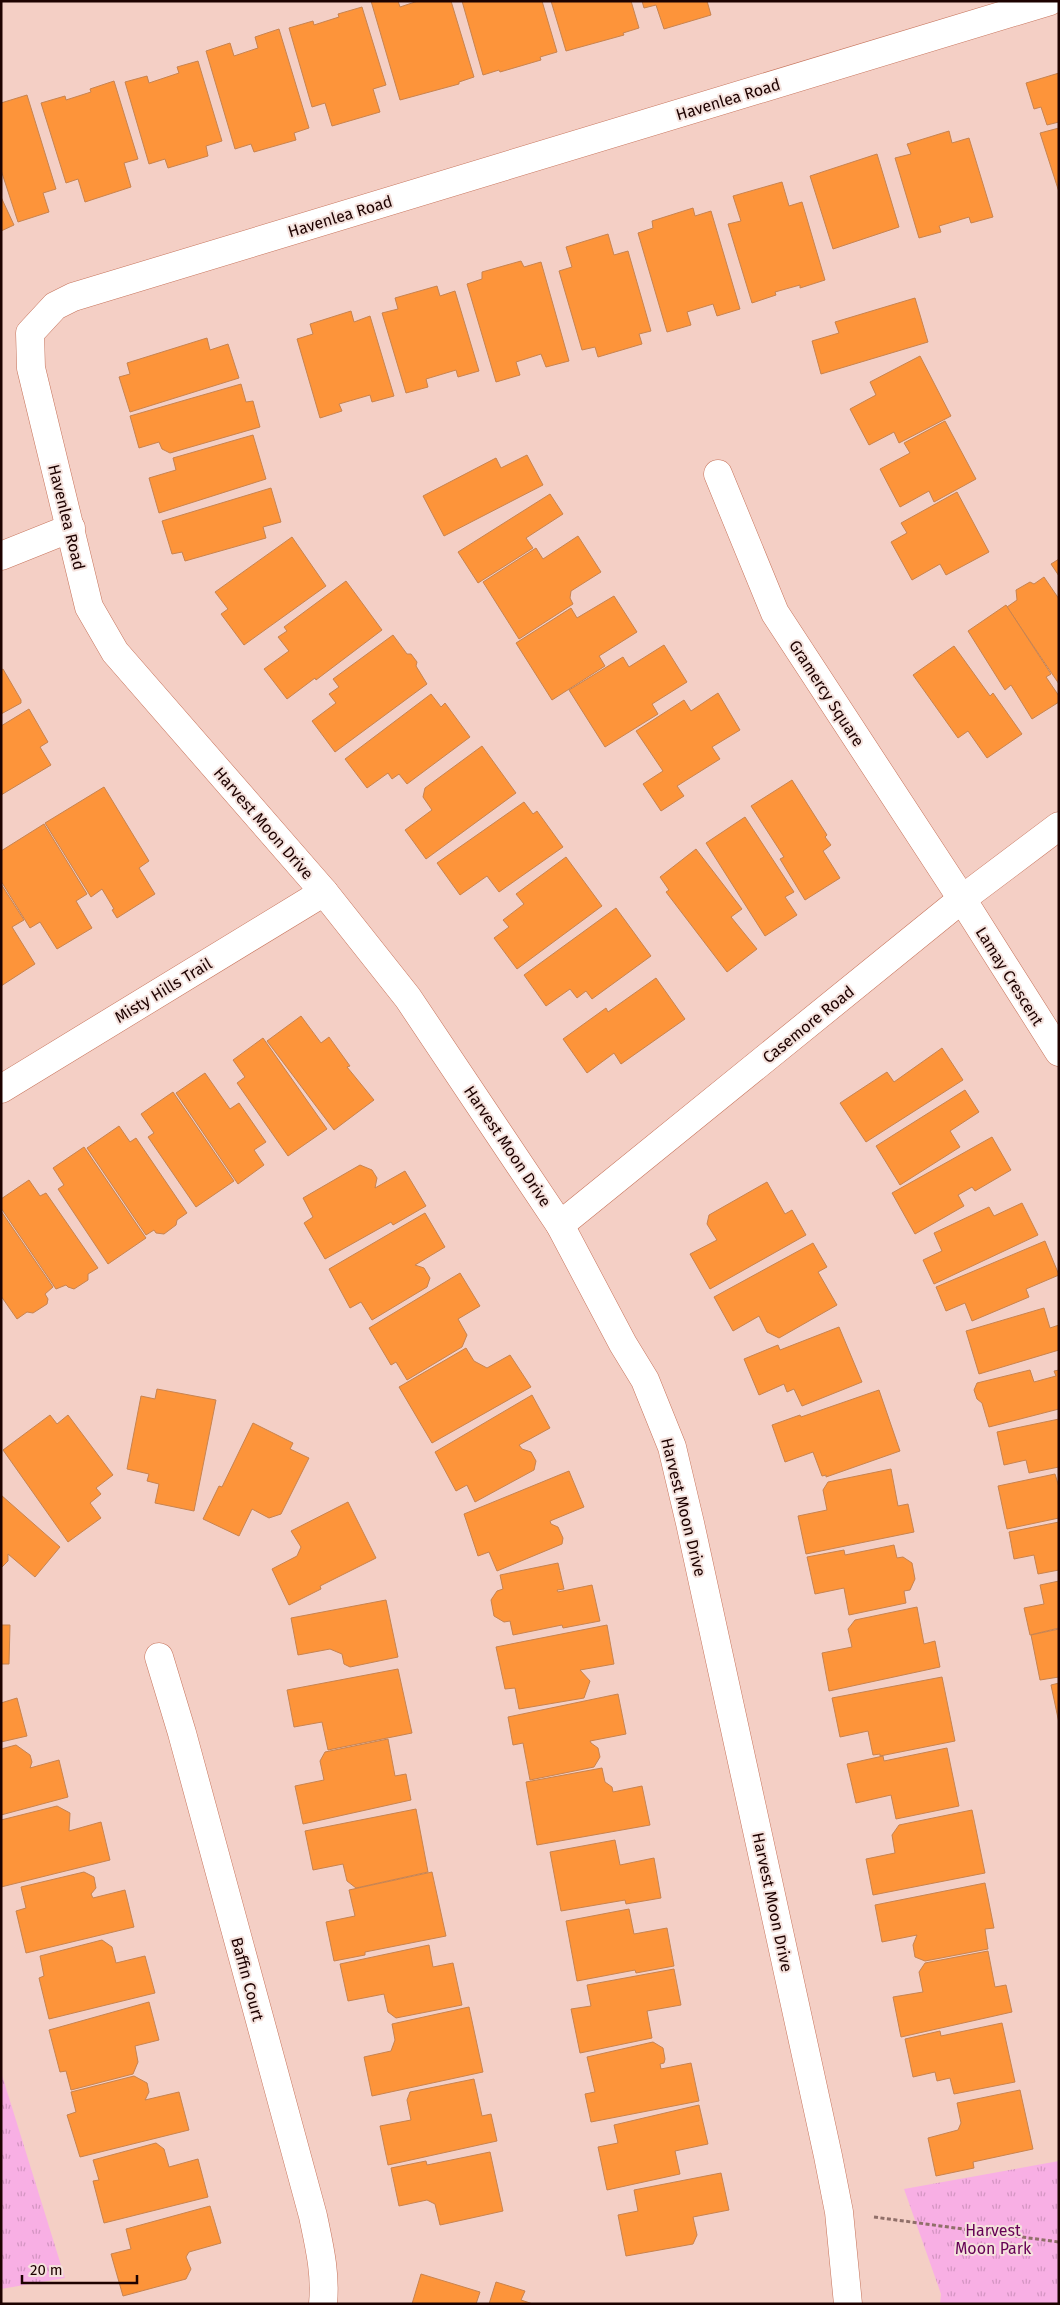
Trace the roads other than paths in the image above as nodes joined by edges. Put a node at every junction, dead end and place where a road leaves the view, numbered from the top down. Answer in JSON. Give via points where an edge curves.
{"nodes":[{"id":1,"x":1050,"y":1,"type":"edge"},
{"id":2,"x":718,"y":474,"type":"dead end"},
{"id":3,"x":71,"y":528,"type":"junction"},
{"id":4,"x":1,"y":556,"type":"edge"},
{"id":5,"x":163,"y":707,"type":"joint"},
{"id":6,"x":1059,"y":826,"type":"edge"},
{"id":7,"x":324,"y":892,"type":"junction"},
{"id":8,"x":962,"y":899,"type":"junction"},
{"id":9,"x":1059,"y":1052,"type":"edge"},
{"id":10,"x":1,"y":1089,"type":"edge"},
{"id":11,"x":560,"y":1225,"type":"junction"},
{"id":12,"x":159,"y":1658,"type":"dead end"},
{"id":13,"x":323,"y":2304,"type":"edge"},
{"id":14,"x":848,"y":2304,"type":"edge"}],
"edges":[{"from":1,"to":3,"type":"street","name":"Havenlea Road","via":[[91,291],[55,306],[30,333],[30,368]]},
{"from":2,"to":8,"type":"street","name":"Gramercy Square","via":[[775,613]]},
{"from":3,"to":4,"type":"street"},
{"from":3,"to":5,"type":"street","name":"Havenlea Road","via":[[89,607],[115,652]]},
{"from":5,"to":7,"type":"street","name":"Harvest Moon Drive"},
{"from":6,"to":8,"type":"street","name":"Casemore Road"},
{"from":7,"to":10,"type":"street","name":"Misty Hills Trail"},
{"from":7,"to":11,"type":"street","name":"Harvest Moon Drive","via":[[408,998]]},
{"from":8,"to":9,"type":"street","name":"Lamay Crescent"},
{"from":8,"to":11,"type":"street","name":"Casemore Road"},
{"from":11,"to":14,"type":"street","name":"Harvest Moon Drive","via":[[645,1380],[672,1447],[828,2156],[839,2212]]},
{"from":12,"to":13,"type":"street","name":"Baffin Court","via":[[313,2216],[322,2260]]}]}
